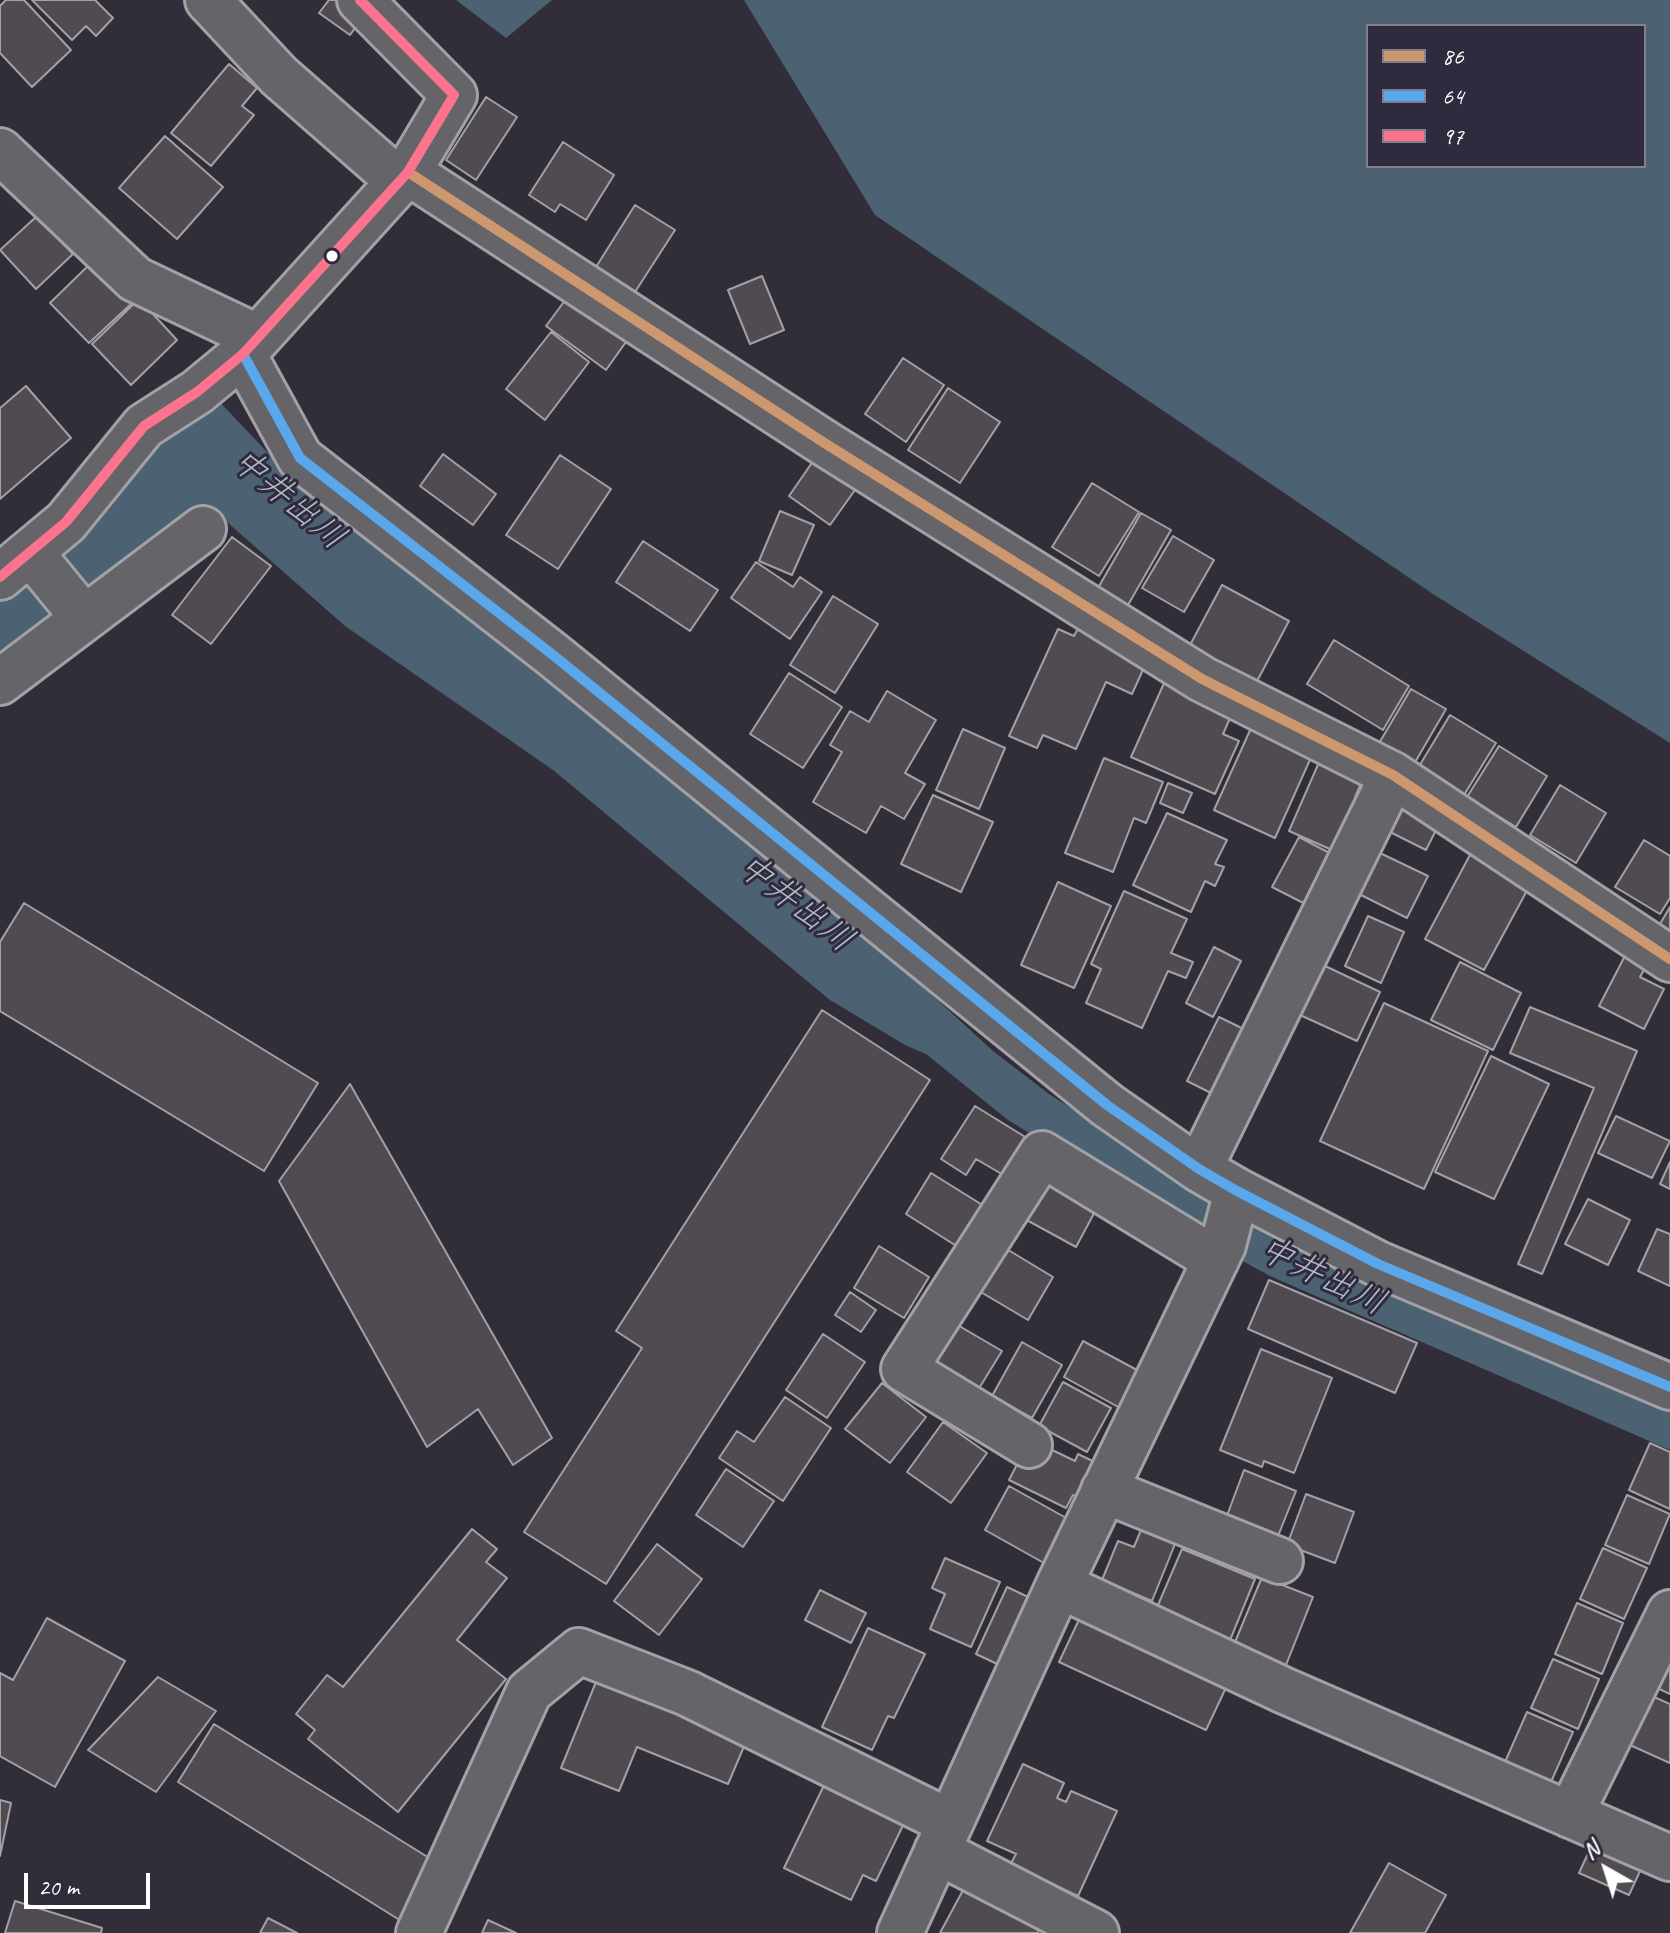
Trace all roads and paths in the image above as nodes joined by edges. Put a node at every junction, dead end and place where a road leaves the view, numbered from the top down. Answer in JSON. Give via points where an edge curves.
{"nodes":[{"id":1,"x":208,"y":0,"type":"edge"},
{"id":2,"x":360,"y":0,"type":"edge"},
{"id":3,"x":4,"y":163,"type":"edge"},
{"id":4,"x":404,"y":177,"type":"junction"},
{"id":5,"x":250,"y":346,"type":"junction"},
{"id":6,"x":203,"y":529,"type":"dead end"},
{"id":7,"x":21,"y":561,"type":"edge"},
{"id":8,"x":82,"y":617,"type":"junction"},
{"id":9,"x":0,"y":682,"type":"edge"},
{"id":10,"x":1393,"y":775,"type":"junction"},
{"id":11,"x":1670,"y":959,"type":"edge"},
{"id":12,"x":1199,"y":1169,"type":"junction"},
{"id":13,"x":1227,"y":1226,"type":"junction"},
{"id":14,"x":1670,"y":1387,"type":"edge"},
{"id":15,"x":1029,"y":1445,"type":"dead end"},
{"id":16,"x":1104,"y":1490,"type":"junction"},
{"id":17,"x":1280,"y":1561,"type":"dead end"},
{"id":18,"x":1059,"y":1585,"type":"junction"},
{"id":19,"x":1670,"y":1613,"type":"edge"},
{"id":20,"x":1570,"y":1815,"type":"junction"},
{"id":21,"x":943,"y":1836,"type":"junction"},
{"id":22,"x":1670,"y":1858,"type":"edge"},
{"id":23,"x":419,"y":1933,"type":"edge"},
{"id":24,"x":900,"y":1933,"type":"edge"},
{"id":25,"x":1096,"y":1933,"type":"edge"}],
"edges":[{"from":1,"to":4,"type":"street","via":[[279,76]]},
{"from":2,"to":4,"type":"street","via":[[454,95]]},
{"from":3,"to":5,"type":"street","via":[[135,279]]},
{"from":4,"to":5,"type":"street"},
{"from":4,"to":10,"type":"street","via":[[1202,679]]},
{"from":5,"to":7,"type":"street","via":[[197,392],[144,426],[66,522]]},
{"from":5,"to":12,"type":"street","via":[[300,458],[553,655],[1107,1105]]},
{"from":6,"to":8,"type":"street"},
{"from":7,"to":8,"type":"street"},
{"from":8,"to":9,"type":"street"},
{"from":10,"to":11,"type":"street"},
{"from":10,"to":12,"type":"street"},
{"from":12,"to":13,"type":"street"},
{"from":13,"to":14,"type":"street","via":[[1378,1264]]},
{"from":13,"to":15,"type":"street","via":[[1042,1154],[904,1369]]},
{"from":13,"to":16,"type":"street"},
{"from":16,"to":17,"type":"street"},
{"from":16,"to":18,"type":"street"},
{"from":18,"to":20,"type":"street"},
{"from":18,"to":21,"type":"street"},
{"from":19,"to":20,"type":"street"},
{"from":20,"to":22,"type":"street"},
{"from":21,"to":23,"type":"street","via":[[687,1693],[579,1651],[529,1692]]},
{"from":21,"to":24,"type":"street"},
{"from":21,"to":25,"type":"street"}]}
